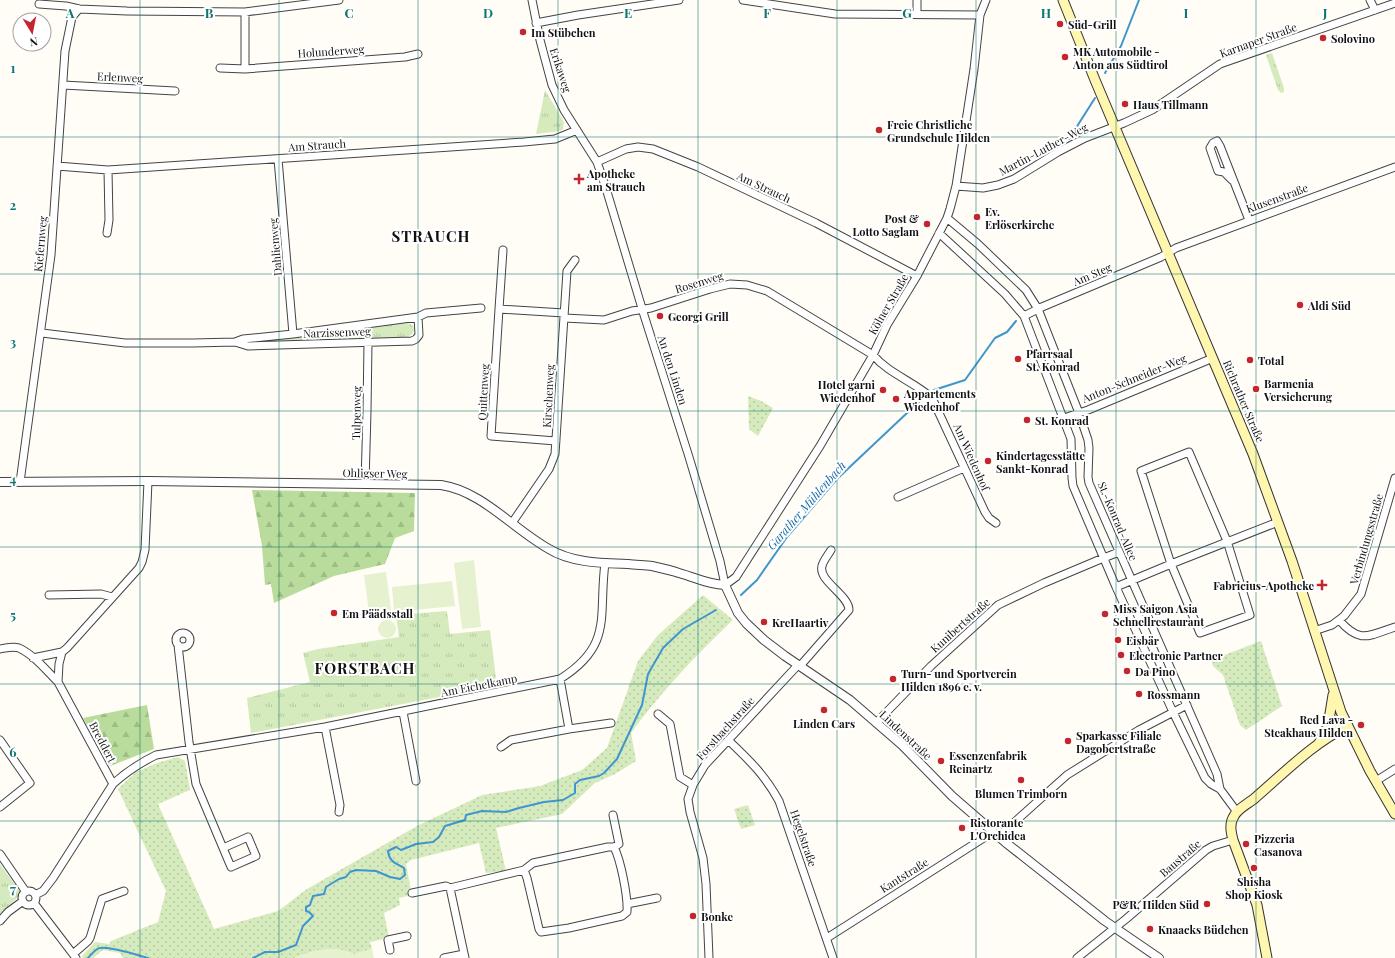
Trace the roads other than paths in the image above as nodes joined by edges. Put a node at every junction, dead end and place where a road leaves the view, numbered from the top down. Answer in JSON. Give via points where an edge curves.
{"nodes":[{"id":1,"x":339,"y":0,"type":"edge"},
{"id":2,"x":532,"y":0,"type":"edge"},
{"id":3,"x":679,"y":0,"type":"edge"},
{"id":4,"x":743,"y":0,"type":"edge"},
{"id":5,"x":917,"y":0,"type":"edge"},
{"id":6,"x":986,"y":0,"type":"edge"},
{"id":7,"x":1063,"y":0,"type":"edge"},
{"id":8,"x":1370,"y":0,"type":"edge"},
{"id":9,"x":329,"y":1,"type":"edge"},
{"id":10,"x":1395,"y":3,"type":"edge"},
{"id":11,"x":39,"y":4,"type":"dead end"},
{"id":12,"x":79,"y":9,"type":"junction"},
{"id":13,"x":1375,"y":10,"type":"junction"},
{"id":14,"x":245,"y":12,"type":"junction"},
{"id":15,"x":917,"y":14,"type":"junction"},
{"id":16,"x":980,"y":15,"type":"junction"},
{"id":17,"x":536,"y":23,"type":"junction"},
{"id":18,"x":418,"y":54,"type":"dead end"},
{"id":19,"x":220,"y":68,"type":"dead end"},
{"id":20,"x":245,"y":68,"type":"junction"},
{"id":21,"x":63,"y":85,"type":"junction"},
{"id":22,"x":175,"y":91,"type":"dead end"},
{"id":23,"x":1115,"y":126,"type":"junction"},
{"id":24,"x":577,"y":130,"type":"junction"},
{"id":25,"x":278,"y":158,"type":"junction"},
{"id":26,"x":597,"y":162,"type":"junction"},
{"id":27,"x":57,"y":166,"type":"junction"},
{"id":28,"x":1395,"y":168,"type":"edge"},
{"id":29,"x":108,"y":170,"type":"junction"},
{"id":30,"x":1232,"y":180,"type":"junction"},
{"id":31,"x":956,"y":186,"type":"junction"},
{"id":32,"x":946,"y":218,"type":"junction"},
{"id":33,"x":1249,"y":220,"type":"junction"},
{"id":34,"x":107,"y":233,"type":"dead end"},
{"id":35,"x":939,"y":233,"type":"junction"},
{"id":36,"x":503,"y":250,"type":"dead end"},
{"id":37,"x":1168,"y":252,"type":"junction"},
{"id":38,"x":575,"y":260,"type":"dead end"},
{"id":39,"x":917,"y":276,"type":"junction"},
{"id":40,"x":481,"y":308,"type":"dead end"},
{"id":41,"x":499,"y":308,"type":"junction"},
{"id":42,"x":1038,"y":309,"type":"junction"},
{"id":43,"x":642,"y":310,"type":"junction"},
{"id":44,"x":564,"y":316,"type":"junction"},
{"id":45,"x":1024,"y":316,"type":"junction"},
{"id":46,"x":418,"y":317,"type":"junction"},
{"id":47,"x":42,"y":333,"type":"junction"},
{"id":48,"x":293,"y":334,"type":"junction"},
{"id":49,"x":235,"y":342,"type":"junction"},
{"id":50,"x":368,"y":342,"type":"junction"},
{"id":51,"x":872,"y":355,"type":"junction"},
{"id":52,"x":1213,"y":358,"type":"junction"},
{"id":53,"x":1079,"y":413,"type":"junction"},
{"id":54,"x":1064,"y":418,"type":"junction"},
{"id":55,"x":556,"y":441,"type":"junction"},
{"id":56,"x":964,"y":468,"type":"junction"},
{"id":57,"x":1395,"y":478,"type":"edge"},
{"id":58,"x":148,"y":481,"type":"junction"},
{"id":59,"x":0,"y":482,"type":"edge"},
{"id":60,"x":20,"y":482,"type":"junction"},
{"id":61,"x":365,"y":484,"type":"junction"},
{"id":62,"x":898,"y":497,"type":"dead end"},
{"id":63,"x":1278,"y":522,"type":"junction"},
{"id":64,"x":996,"y":523,"type":"dead end"},
{"id":65,"x":512,"y":524,"type":"junction"},
{"id":66,"x":1227,"y":541,"type":"junction"},
{"id":67,"x":831,"y":550,"type":"dead end"},
{"id":68,"x":1119,"y":552,"type":"junction"},
{"id":69,"x":1104,"y":558,"type":"junction"},
{"id":70,"x":605,"y":563,"type":"junction"},
{"id":71,"x":1171,"y":564,"type":"junction"},
{"id":72,"x":1132,"y":580,"type":"junction"},
{"id":73,"x":725,"y":584,"type":"junction"},
{"id":74,"x":1116,"y":587,"type":"junction"},
{"id":75,"x":49,"y":595,"type":"dead end"},
{"id":76,"x":112,"y":597,"type":"junction"},
{"id":77,"x":1339,"y":620,"type":"junction"},
{"id":78,"x":1395,"y":627,"type":"edge"},
{"id":79,"x":1314,"y":631,"type":"junction"},
{"id":80,"x":178,"y":645,"type":"dead end"},
{"id":81,"x":0,"y":649,"type":"edge"},
{"id":82,"x":62,"y":652,"type":"junction"},
{"id":83,"x":33,"y":658,"type":"junction"},
{"id":84,"x":799,"y":665,"type":"junction"},
{"id":85,"x":560,"y":679,"type":"junction"},
{"id":86,"x":58,"y":682,"type":"junction"},
{"id":87,"x":1334,"y":691,"type":"junction"},
{"id":88,"x":1187,"y":705,"type":"junction"},
{"id":89,"x":403,"y":712,"type":"junction"},
{"id":90,"x":1173,"y":712,"type":"junction"},
{"id":91,"x":658,"y":714,"type":"dead end"},
{"id":92,"x":877,"y":722,"type":"junction"},
{"id":93,"x":610,"y":723,"type":"dead end"},
{"id":94,"x":1328,"y":726,"type":"junction"},
{"id":95,"x":1348,"y":726,"type":"junction"},
{"id":96,"x":325,"y":727,"type":"junction"},
{"id":97,"x":569,"y":729,"type":"junction"},
{"id":98,"x":0,"y":740,"type":"edge"},
{"id":99,"x":728,"y":740,"type":"junction"},
{"id":100,"x":1319,"y":743,"type":"junction"},
{"id":101,"x":501,"y":747,"type":"dead end"},
{"id":102,"x":190,"y":750,"type":"junction"},
{"id":103,"x":1395,"y":769,"type":"edge"},
{"id":104,"x":416,"y":781,"type":"dead end"},
{"id":105,"x":1376,"y":781,"type":"junction"},
{"id":106,"x":113,"y":784,"type":"junction"},
{"id":107,"x":693,"y":785,"type":"junction"},
{"id":108,"x":1220,"y":790,"type":"junction"},
{"id":109,"x":0,"y":807,"type":"edge"},
{"id":110,"x":339,"y":812,"type":"dead end"},
{"id":111,"x":1236,"y":812,"type":"junction"},
{"id":112,"x":1395,"y":814,"type":"edge"},
{"id":113,"x":613,"y":815,"type":"dead end"},
{"id":114,"x":996,"y":834,"type":"junction"},
{"id":115,"x":1233,"y":840,"type":"junction"},
{"id":116,"x":614,"y":847,"type":"junction"},
{"id":117,"x":223,"y":848,"type":"junction"},
{"id":118,"x":0,"y":854,"type":"edge"},
{"id":119,"x":524,"y":870,"type":"junction"},
{"id":120,"x":450,"y":888,"type":"junction"},
{"id":121,"x":124,"y":891,"type":"dead end"},
{"id":122,"x":26,"y":892,"type":"junction"},
{"id":123,"x":412,"y":893,"type":"dead end"},
{"id":124,"x":35,"y":895,"type":"junction"},
{"id":125,"x":657,"y":898,"type":"dead end"},
{"id":126,"x":23,"y":901,"type":"junction"},
{"id":127,"x":34,"y":903,"type":"junction"},
{"id":128,"x":628,"y":904,"type":"junction"},
{"id":129,"x":0,"y":921,"type":"edge"},
{"id":130,"x":1116,"y":927,"type":"junction"},
{"id":131,"x":407,"y":936,"type":"dead end"},
{"id":132,"x":827,"y":938,"type":"junction"},
{"id":133,"x":390,"y":950,"type":"dead end"},
{"id":134,"x":74,"y":956,"type":"edge"},
{"id":135,"x":464,"y":956,"type":"edge"},
{"id":136,"x":444,"y":958,"type":"edge"},
{"id":137,"x":709,"y":958,"type":"edge"},
{"id":138,"x":833,"y":958,"type":"edge"},
{"id":139,"x":1077,"y":958,"type":"edge"},
{"id":140,"x":1159,"y":958,"type":"edge"},
{"id":141,"x":1267,"y":958,"type":"edge"}],
"edges":[{"from":1,"to":9,"type":"street"},
{"from":2,"to":17,"type":"street","name":"Erikaweg"},
{"from":3,"to":17,"type":"street"},
{"from":4,"to":15,"type":"street","via":[[835,14]]},
{"from":5,"to":15,"type":"street"},
{"from":6,"to":16,"type":"street","name":"Kölner Straße"},
{"from":7,"to":23,"type":"main road","name":"Richrather Straße"},
{"from":8,"to":13,"type":"street"},
{"from":9,"to":14,"type":"street"},
{"from":10,"to":13,"type":"street","name":"Karnaper Straße"},
{"from":11,"to":12,"type":"street"},
{"from":12,"to":14,"type":"street"},
{"from":12,"to":21,"type":"street","name":"Kiefernweg","via":[[70,24]]},
{"from":13,"to":23,"type":"street","name":"Karnaper Straße","via":[[1220,64],[1152,110]]},
{"from":14,"to":20,"type":"street"},
{"from":15,"to":16,"type":"street"},
{"from":16,"to":31,"type":"street","name":"Kölner Straße"},
{"from":17,"to":24,"type":"street","name":"Erikaweg","via":[[552,85]]},
{"from":18,"to":20,"type":"street","name":"Holunderweg"},
{"from":19,"to":20,"type":"street","name":"Holunderweg"},
{"from":21,"to":22,"type":"street","name":"Erlenweg"},
{"from":21,"to":27,"type":"street","name":"Kiefernweg"},
{"from":23,"to":31,"type":"street","name":"Martin-Luther-Weg","via":[[1085,138],[998,185],[983,188]]},
{"from":23,"to":37,"type":"main road","name":"Richrather Straße"},
{"from":24,"to":25,"type":"street","name":"Am Strauch","via":[[555,138],[524,142]]},
{"from":24,"to":26,"type":"street","name":"Erikaweg"},
{"from":25,"to":29,"type":"street","name":"Am Strauch"},
{"from":25,"to":48,"type":"street","name":"Dahlienweg"},
{"from":26,"to":39,"type":"street","name":"Am Strauch","via":[[626,149],[653,149],[816,224]]},
{"from":26,"to":43,"type":"street","name":"An den Linden"},
{"from":27,"to":29,"type":"street","name":"Am Strauch"},
{"from":27,"to":47,"type":"street","name":"Kiefernweg","via":[[52,255]]},
{"from":28,"to":33,"type":"street","name":"Klusenstraße"},
{"from":29,"to":34,"type":"street"},
{"from":30,"to":30,"type":"street","via":[[1220,146],[1217,141],[1210,148],[1218,171],[1224,172]]},
{"from":30,"to":33,"type":"street"},
{"from":31,"to":32,"type":"street","name":"Kölner Straße"},
{"from":32,"to":35,"type":"street","name":"Kölner Straße"},
{"from":32,"to":42,"type":"street","name":"St.-Konrad-Allee","via":[[978,244],[1026,290]]},
{"from":33,"to":37,"type":"street","name":"Klusenstraße"},
{"from":35,"to":39,"type":"street","name":"Kölner Straße"},
{"from":35,"to":45,"type":"street","name":"St.-Konrad-Allee","via":[[1005,294]]},
{"from":36,"to":41,"type":"street","name":"Quittenweg"},
{"from":37,"to":42,"type":"street","name":"Am Steg"},
{"from":37,"to":52,"type":"main road","name":"Richrather Straße"},
{"from":38,"to":44,"type":"street","name":"Kirschenweg","via":[[567,271]]},
{"from":39,"to":51,"type":"street","name":"Kölner Straße"},
{"from":40,"to":46,"type":"street","name":"Narzissenweg","via":[[426,313]]},
{"from":41,"to":44,"type":"street"},
{"from":41,"to":55,"type":"street","name":"Quittenweg","via":[[491,436]]},
{"from":42,"to":45,"type":"street","name":"Am Steg"},
{"from":42,"to":53,"type":"street","name":"St.-Konrad-Allee"},
{"from":43,"to":44,"type":"street","name":"Rosenweg","via":[[600,320]]},
{"from":43,"to":51,"type":"street","name":"Rosenweg","via":[[730,284],[747,285],[767,291]]},
{"from":43,"to":73,"type":"street","name":"An den Linden","via":[[689,457]]},
{"from":44,"to":55,"type":"street","name":"Kirschenweg"},
{"from":45,"to":54,"type":"street","name":"St.-Konrad-Allee"},
{"from":46,"to":48,"type":"street","name":"Narzissenweg"},
{"from":46,"to":50,"type":"street","name":"Narzissenweg","via":[[419,335],[412,341]]},
{"from":47,"to":49,"type":"street","name":"Narzissenweg","via":[[125,343]]},
{"from":47,"to":60,"type":"street","name":"Kiefernweg"},
{"from":48,"to":49,"type":"street","name":"Narzissenweg"},
{"from":49,"to":50,"type":"street","name":"Narzissenweg","via":[[248,346]]},
{"from":50,"to":61,"type":"street","name":"Tulpenweg"},
{"from":51,"to":56,"type":"street","name":"Am Wiedenhof","via":[[882,366],[922,389],[932,398]]},
{"from":51,"to":73,"type":"street","name":"Kölner Straße","via":[[820,446],[765,533],[736,577]]},
{"from":52,"to":53,"type":"street","name":"Anton-Schneider-Weg"},
{"from":52,"to":63,"type":"main road","name":"Richrather Straße"},
{"from":53,"to":54,"type":"street","name":"Anton-Schneider-Weg"},
{"from":53,"to":68,"type":"street","name":"St.-Konrad-Allee","via":[[1089,444],[1089,483]]},
{"from":54,"to":69,"type":"street","name":"St.-Konrad-Allee","via":[[1071,439],[1072,482]]},
{"from":55,"to":65,"type":"street","name":"Kirschenweg","via":[[555,454],[549,469]]},
{"from":56,"to":62,"type":"street"},
{"from":56,"to":64,"type":"street","name":"Am Wiedenhof","via":[[985,512]]},
{"from":57,"to":77,"type":"street","name":"Verbindungsstraße","via":[[1361,594]]},
{"from":58,"to":60,"type":"street","name":"Ohligser Weg"},
{"from":58,"to":61,"type":"street","name":"Ohligser Weg"},
{"from":58,"to":76,"type":"street","via":[[146,550],[138,568]]},
{"from":59,"to":60,"type":"street","name":"Ohligser Weg"},
{"from":61,"to":65,"type":"street","name":"Ohligser Weg","via":[[454,486],[480,500]]},
{"from":63,"to":66,"type":"street"},
{"from":63,"to":79,"type":"main road","name":"Richrather Straße"},
{"from":65,"to":70,"type":"street","name":"Ohligser Weg","via":[[549,549],[566,557]]},
{"from":66,"to":71,"type":"street"},
{"from":66,"to":71,"type":"street","via":[[1250,615],[1200,633]]},
{"from":66,"to":71,"type":"street","via":[[1189,452],[1141,471]]},
{"from":67,"to":84,"type":"street","name":"Forstbachstraße","via":[[822,565],[823,574],[847,603],[849,610]]},
{"from":68,"to":69,"type":"street","name":"Kunibertstraße"},
{"from":68,"to":72,"type":"street","name":"St.-Konrad-Allee"},
{"from":69,"to":74,"type":"street","name":"St.-Konrad-Allee"},
{"from":69,"to":92,"type":"street","name":"Kunibertstraße","via":[[998,605],[931,666]]},
{"from":70,"to":73,"type":"street","name":"Ohligser Weg","via":[[651,566],[713,584]]},
{"from":70,"to":85,"type":"street","name":"Am Eichelkamp","via":[[600,630],[594,648],[584,661]]},
{"from":71,"to":72,"type":"street"},
{"from":72,"to":74,"type":"street"},
{"from":72,"to":88,"type":"street","name":"St.-Konrad-Allee"},
{"from":73,"to":84,"type":"street","name":"Lindenstraße","via":[[734,606],[746,623],[764,640]]},
{"from":74,"to":90,"type":"street","name":"St.-Konrad-Allee"},
{"from":75,"to":76,"type":"street","via":[[101,594]]},
{"from":76,"to":82,"type":"street"},
{"from":77,"to":78,"type":"street","via":[[1356,635],[1363,637]]},
{"from":77,"to":79,"type":"street","name":"Verbindungsstraße"},
{"from":79,"to":87,"type":"main road","name":"Richrather Straße"},
{"from":80,"to":102,"type":"street"},
{"from":81,"to":83,"type":"street","via":[[18,648]]},
{"from":82,"to":83,"type":"street"},
{"from":82,"to":86,"type":"street"},
{"from":83,"to":86,"type":"street"},
{"from":84,"to":92,"type":"street","name":"Lindenstraße"},
{"from":84,"to":99,"type":"street","name":"Forstbachstraße"},
{"from":85,"to":89,"type":"street","name":"Am Eichelkamp"},
{"from":85,"to":97,"type":"street"},
{"from":86,"to":106,"type":"street","name":"Breddert"},
{"from":87,"to":94,"type":"main road"},
{"from":87,"to":95,"type":"main road","name":"Richrather Straße"},
{"from":88,"to":90,"type":"street","name":"Kantstraße"},
{"from":88,"to":108,"type":"street","name":"St.-Konrad-Allee","via":[[1217,774]]},
{"from":89,"to":96,"type":"street","name":"Am Eichelkamp"},
{"from":89,"to":104,"type":"street"},
{"from":90,"to":108,"type":"street","name":"St.-Konrad-Allee","via":[[1205,778]]},
{"from":90,"to":114,"type":"street","name":"Kantstraße","via":[[1067,775]]},
{"from":91,"to":107,"type":"street","via":[[670,724],[680,777]]},
{"from":92,"to":114,"type":"street","name":"Lindenstraße","via":[[952,796]]},
{"from":93,"to":97,"type":"street"},
{"from":94,"to":95,"type":"main road","via":[[1338,723]]},
{"from":94,"to":100,"type":"main road"},
{"from":95,"to":100,"type":"main road"},
{"from":95,"to":105,"type":"main road","name":"Richrather Straße"},
{"from":96,"to":102,"type":"street","name":"Am Eichelkamp"},
{"from":96,"to":110,"type":"street","via":[[340,805]]},
{"from":97,"to":101,"type":"street","via":[[512,740]]},
{"from":98,"to":109,"type":"street","via":[[30,783]]},
{"from":99,"to":107,"type":"street","name":"Forstbachstraße","via":[[705,765]]},
{"from":99,"to":132,"type":"street","name":"Hegelstraße","via":[[756,767],[779,801]]},
{"from":100,"to":111,"type":"main road"},
{"from":102,"to":106,"type":"street","name":"Am Eichelkamp","via":[[156,756],[142,762]]},
{"from":102,"to":117,"type":"street","via":[[196,784]]},
{"from":103,"to":105,"type":"street"},
{"from":105,"to":112,"type":"main road","name":"Richrather Straße"},
{"from":106,"to":124,"type":"street","via":[[53,878],[43,891]]},
{"from":107,"to":137,"type":"street","name":"Forstbachstraße","via":[[688,799],[702,854]]},
{"from":108,"to":111,"type":"street","name":"St.-Konrad-Allee"},
{"from":111,"to":115,"type":"main road","via":[[1231,825]]},
{"from":113,"to":116,"type":"street","via":[[619,844]]},
{"from":114,"to":130,"type":"street","name":"Lindenstraße"},
{"from":114,"to":132,"type":"street","name":"Kantstraße"},
{"from":115,"to":130,"type":"street","name":"Baustraße","via":[[1206,850]]},
{"from":115,"to":141,"type":"main road","via":[[1257,905]]},
{"from":116,"to":119,"type":"street","via":[[533,863]]},
{"from":116,"to":128,"type":"street"},
{"from":117,"to":117,"type":"street","via":[[231,867],[256,856],[248,837]]},
{"from":118,"to":122,"type":"street"},
{"from":119,"to":120,"type":"street"},
{"from":119,"to":128,"type":"street","via":[[541,932],[622,916],[627,912]]},
{"from":120,"to":123,"type":"street","via":[[446,886]]},
{"from":120,"to":135,"type":"street"},
{"from":121,"to":134,"type":"street","via":[[102,899],[90,938]]},
{"from":122,"to":124,"type":"street"},
{"from":122,"to":126,"type":"street","via":[[22,896]]},
{"from":124,"to":127,"type":"street"},
{"from":125,"to":128,"type":"street"},
{"from":126,"to":127,"type":"street","via":[[28,905]]},
{"from":126,"to":129,"type":"street"},
{"from":127,"to":134,"type":"street"},
{"from":130,"to":139,"type":"street","name":"Baustraße"},
{"from":130,"to":140,"type":"street","name":"Lindenstraße"},
{"from":131,"to":133,"type":"street","via":[[388,940]]},
{"from":132,"to":138,"type":"street","name":"Hegelstraße"},
{"from":135,"to":136,"type":"street"}]}
